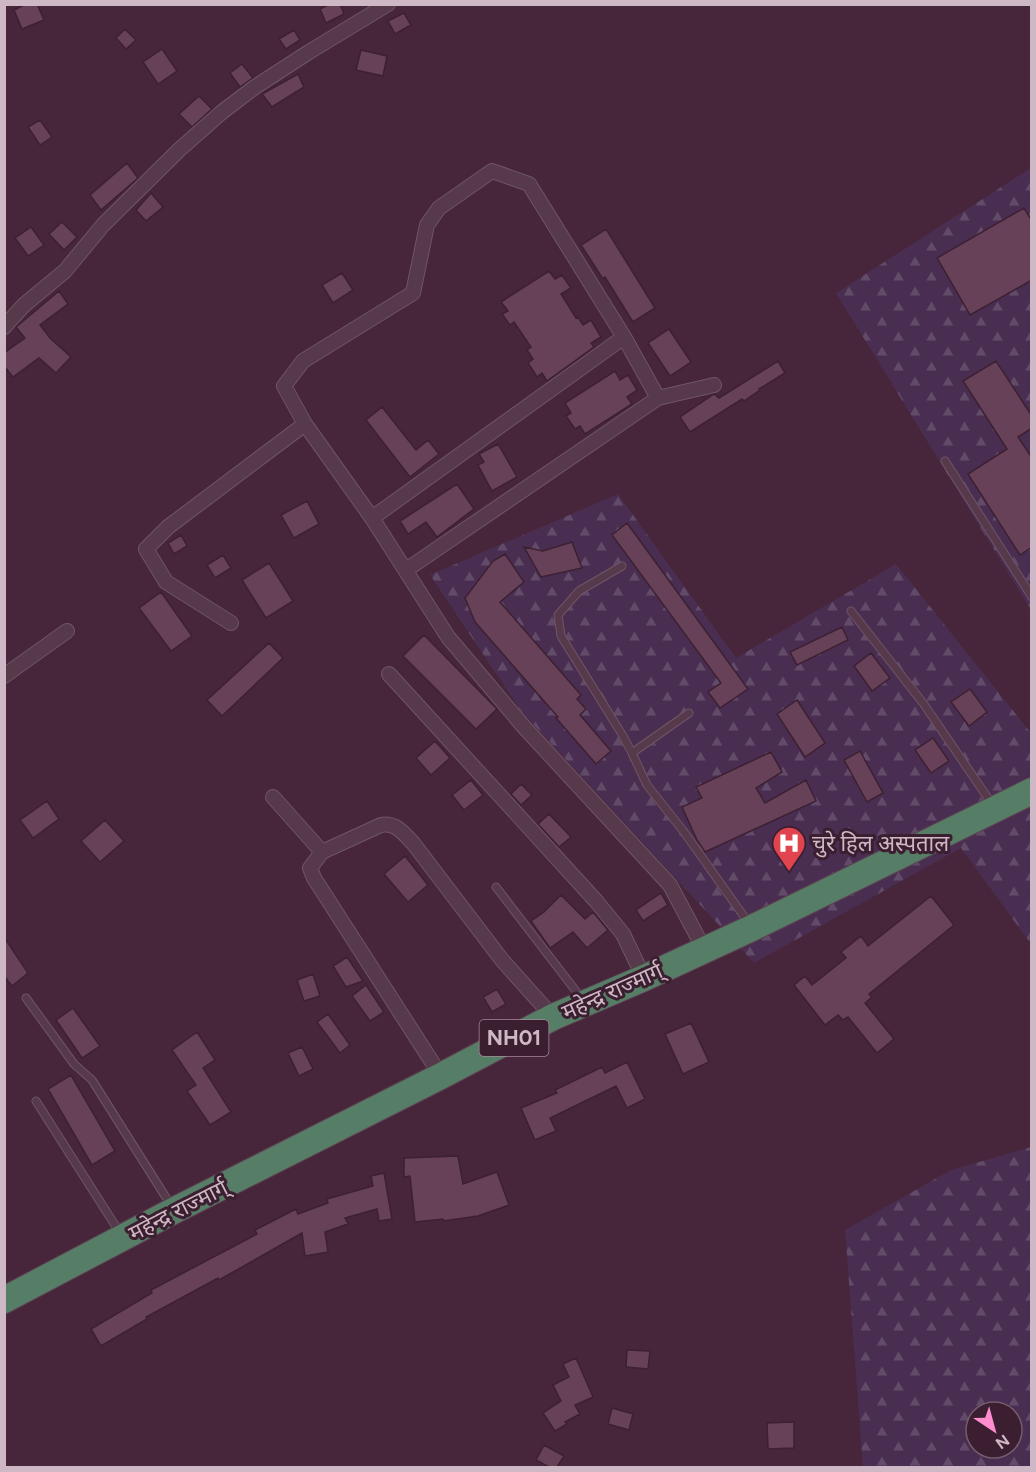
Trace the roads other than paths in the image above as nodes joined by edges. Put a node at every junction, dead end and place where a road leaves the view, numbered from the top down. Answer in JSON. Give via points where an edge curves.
{"nodes":[{"id":1,"x":388,"y":4,"type":"edge"},
{"id":2,"x":4,"y":327,"type":"edge"},
{"id":3,"x":624,"y":337,"type":"junction"},
{"id":4,"x":714,"y":385,"type":"dead end"},
{"id":5,"x":658,"y":398,"type":"junction"},
{"id":6,"x":305,"y":424,"type":"junction"},
{"id":7,"x":945,"y":461,"type":"dead end"},
{"id":8,"x":372,"y":518,"type":"junction"},
{"id":9,"x":622,"y":566,"type":"dead end"},
{"id":10,"x":406,"y":570,"type":"junction"},
{"id":11,"x":1032,"y":597,"type":"edge"},
{"id":12,"x":851,"y":611,"type":"dead end"},
{"id":13,"x":231,"y":623,"type":"dead end"},
{"id":14,"x":68,"y":631,"type":"dead end"},
{"id":15,"x":389,"y":674,"type":"dead end"},
{"id":16,"x":4,"y":676,"type":"edge"},
{"id":17,"x":689,"y":713,"type":"dead end"},
{"id":18,"x":632,"y":753,"type":"junction"},
{"id":19,"x":1032,"y":790,"type":"edge"},
{"id":20,"x":273,"y":797,"type":"dead end"},
{"id":21,"x":995,"y":808,"type":"junction"},
{"id":22,"x":322,"y":852,"type":"junction"},
{"id":23,"x":496,"y":887,"type":"dead end"},
{"id":24,"x":752,"y":928,"type":"junction"},
{"id":25,"x":704,"y":949,"type":"junction"},
{"id":26,"x":644,"y":978,"type":"junction"},
{"id":27,"x":26,"y":998,"type":"dead end"},
{"id":28,"x":586,"y":1003,"type":"junction"},
{"id":29,"x":553,"y":1017,"type":"junction"},
{"id":30,"x":441,"y":1076,"type":"junction"},
{"id":31,"x":36,"y":1101,"type":"dead end"},
{"id":32,"x":175,"y":1210,"type":"junction"},
{"id":33,"x":123,"y":1238,"type":"junction"},
{"id":34,"x":4,"y":1300,"type":"edge"}],
"edges":[{"from":1,"to":2,"type":"street","via":[[222,112],[103,225],[65,272]]},
{"from":3,"to":5,"type":"street"},
{"from":3,"to":6,"type":"street","via":[[528,184],[492,171],[439,208],[427,225],[413,293],[303,361],[284,386]]},
{"from":3,"to":8,"type":"street"},
{"from":4,"to":5,"type":"street"},
{"from":5,"to":10,"type":"street"},
{"from":6,"to":8,"type":"street"},
{"from":6,"to":13,"type":"street","via":[[168,527],[146,549],[166,582]]},
{"from":7,"to":11,"type":"lane"},
{"from":8,"to":10,"type":"street"},
{"from":9,"to":18,"type":"lane","via":[[579,591],[558,615],[561,636]]},
{"from":10,"to":25,"type":"street","via":[[448,638],[670,885]]},
{"from":12,"to":21,"type":"lane","via":[[923,703]]},
{"from":14,"to":16,"type":"street"},
{"from":15,"to":26,"type":"street","via":[[597,901],[623,934]]},
{"from":17,"to":18,"type":"lane"},
{"from":18,"to":24,"type":"lane","via":[[647,784]]},
{"from":19,"to":21,"type":"highway","name":"महेन्द्र राज्मार्ग्","number":"NH01"},
{"from":20,"to":22,"type":"street"},
{"from":21,"to":24,"type":"highway","name":"महेन्द्र राज्मार्ग्","number":"NH01"},
{"from":22,"to":29,"type":"street","via":[[381,825],[399,829],[414,843],[502,960]]},
{"from":22,"to":30,"type":"street","via":[[310,868],[314,878]]},
{"from":23,"to":28,"type":"lane"},
{"from":24,"to":25,"type":"highway","name":"महेन्द्र राज्मार्ग्","number":"NH01"},
{"from":25,"to":26,"type":"highway","name":"महेन्द्र राज्मार्ग्","number":"NH01"},
{"from":26,"to":28,"type":"highway","name":"महेन्द्र राज्मार्ग्","number":"NH01"},
{"from":27,"to":32,"type":"lane","via":[[74,1064],[92,1080]]},
{"from":28,"to":29,"type":"highway","name":"महेन्द्र राज्मार्ग्","number":"NH01"},
{"from":29,"to":30,"type":"highway","name":"महेन्द्र राज्मार्ग्","number":"NH01"},
{"from":30,"to":32,"type":"highway","name":"महेन्द्र राज्मार्ग्","number":"NH01"},
{"from":31,"to":33,"type":"lane"},
{"from":32,"to":33,"type":"highway","name":"महेन्द्र राज्मार्ग्","number":"NH01"},
{"from":33,"to":34,"type":"highway","name":"महेन्द्र राज्मार्ग्","number":"NH01"}]}
